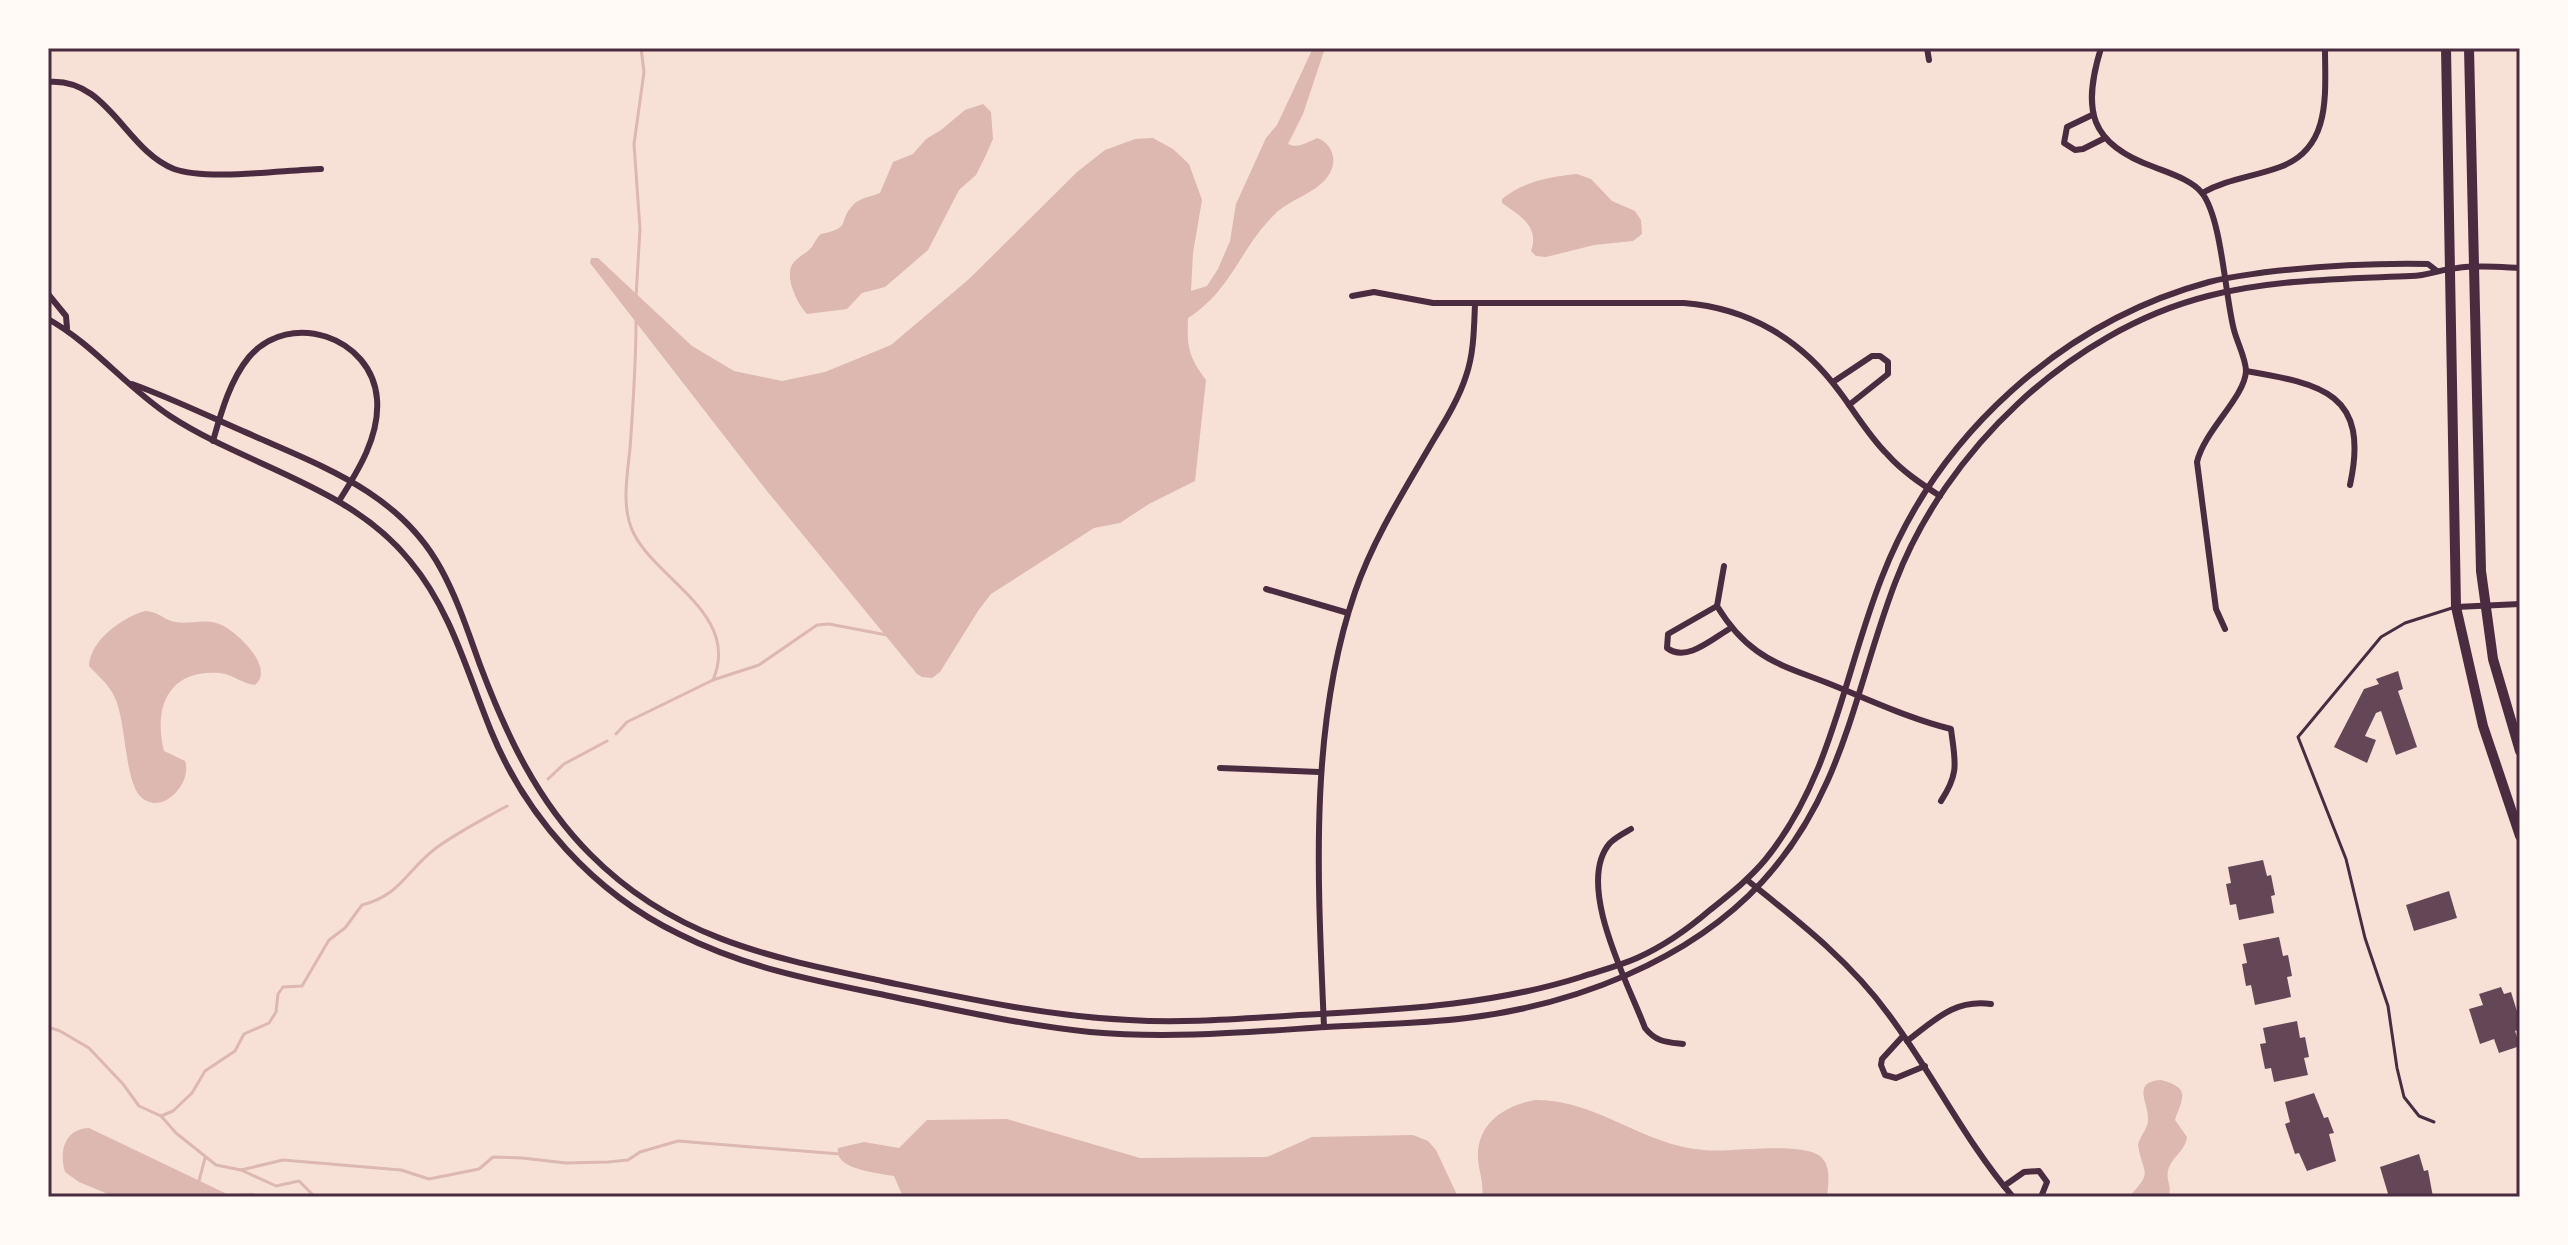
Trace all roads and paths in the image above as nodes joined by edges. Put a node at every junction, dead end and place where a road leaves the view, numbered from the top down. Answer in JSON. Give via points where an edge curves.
{"nodes":[{"id":1,"x":1927,"y":48,"type":"edge"},
{"id":2,"x":2101,"y":48,"type":"edge"},
{"id":3,"x":2325,"y":48,"type":"edge"},
{"id":4,"x":2446,"y":48,"type":"edge"},
{"id":5,"x":2469,"y":48,"type":"edge"},
{"id":6,"x":1929,"y":60,"type":"dead end"},
{"id":7,"x":48,"y":82,"type":"edge"},
{"id":8,"x":2092,"y":115,"type":"junction"},
{"id":9,"x":2105,"y":138,"type":"junction"},
{"id":10,"x":321,"y":169,"type":"dead end"},
{"id":11,"x":2202,"y":193,"type":"junction"},
{"id":12,"x":2475,"y":266,"type":"junction"},
{"id":13,"x":2520,"y":268,"type":"edge"},
{"id":14,"x":2442,"y":269,"type":"junction"},
{"id":15,"x":2224,"y":278,"type":"junction"},
{"id":16,"x":2225,"y":292,"type":"junction"},
{"id":17,"x":48,"y":294,"type":"edge"},
{"id":18,"x":1352,"y":296,"type":"dead end"},
{"id":19,"x":1475,"y":304,"type":"junction"},
{"id":20,"x":48,"y":319,"type":"edge"},
{"id":21,"x":67,"y":328,"type":"junction"},
{"id":22,"x":2246,"y":371,"type":"junction"},
{"id":23,"x":1833,"y":382,"type":"junction"},
{"id":24,"x":130,"y":384,"type":"junction"},
{"id":25,"x":1849,"y":405,"type":"junction"},
{"id":26,"x":219,"y":421,"type":"junction"},
{"id":27,"x":213,"y":441,"type":"junction"},
{"id":28,"x":352,"y":480,"type":"junction"},
{"id":29,"x":2350,"y":485,"type":"dead end"},
{"id":30,"x":1929,"y":489,"type":"junction"},
{"id":31,"x":1940,"y":496,"type":"junction"},
{"id":32,"x":339,"y":501,"type":"junction"},
{"id":33,"x":1724,"y":566,"type":"dead end"},
{"id":34,"x":1266,"y":589,"type":"dead end"},
{"id":35,"x":2520,"y":604,"type":"edge"},
{"id":36,"x":1717,"y":606,"type":"junction"},
{"id":37,"x":2484,"y":606,"type":"junction"},
{"id":38,"x":2456,"y":607,"type":"junction"},
{"id":39,"x":1348,"y":613,"type":"junction"},
{"id":40,"x":1731,"y":628,"type":"junction"},
{"id":41,"x":2225,"y":629,"type":"dead end"},
{"id":42,"x":1845,"y":690,"type":"junction"},
{"id":43,"x":1859,"y":696,"type":"junction"},
{"id":44,"x":2520,"y":751,"type":"edge"},
{"id":45,"x":1220,"y":768,"type":"dead end"},
{"id":46,"x":1319,"y":772,"type":"junction"},
{"id":47,"x":1941,"y":801,"type":"dead end"},
{"id":48,"x":1631,"y":829,"type":"dead end"},
{"id":49,"x":2520,"y":836,"type":"edge"},
{"id":50,"x":1747,"y":880,"type":"junction"},
{"id":51,"x":1757,"y":888,"type":"junction"},
{"id":52,"x":1620,"y":964,"type":"junction"},
{"id":53,"x":1625,"y":976,"type":"junction"},
{"id":54,"x":1991,"y":1004,"type":"dead end"},
{"id":55,"x":1324,"y":1013,"type":"junction"},
{"id":56,"x":1324,"y":1027,"type":"junction"},
{"id":57,"x":1905,"y":1038,"type":"junction"},
{"id":58,"x":1683,"y":1044,"type":"dead end"},
{"id":59,"x":1925,"y":1066,"type":"junction"},
{"id":60,"x":2434,"y":1122,"type":"dead end"},
{"id":61,"x":2004,"y":1186,"type":"junction"},
{"id":62,"x":2013,"y":1197,"type":"edge"},
{"id":63,"x":2041,"y":1197,"type":"edge"}],
"edges":[{"from":1,"to":6,"type":"street"},
{"from":2,"to":8,"type":"street","via":[[2091,88]]},
{"from":3,"to":11,"type":"street","via":[[2325,107],[2313,142],[2302,155]]},
{"from":4,"to":14,"type":"main road"},
{"from":5,"to":12,"type":"main road"},
{"from":7,"to":10,"type":"street","via":[[88,90],[157,159],[185,172]]},
{"from":8,"to":9,"type":"street"},
{"from":8,"to":9,"type":"street","via":[[2067,127],[2064,143],[2075,150]]},
{"from":9,"to":11,"type":"street","via":[[2124,154]]},
{"from":11,"to":15,"type":"street"},
{"from":12,"to":13,"type":"street"},
{"from":12,"to":14,"type":"street"},
{"from":12,"to":37,"type":"main road"},
{"from":14,"to":15,"type":"street","via":[[2428,264],[2335,265]]},
{"from":14,"to":16,"type":"street","via":[[2426,276],[2300,281]]},
{"from":14,"to":38,"type":"main road"},
{"from":15,"to":16,"type":"street"},
{"from":15,"to":30,"type":"street","via":[[2131,311],[2056,354],[1983,417]]},
{"from":16,"to":22,"type":"street"},
{"from":16,"to":31,"type":"street","via":[[2184,303],[2129,328],[2057,371],[1995,425]]},
{"from":17,"to":21,"type":"street","via":[[66,316]]},
{"from":18,"to":19,"type":"street","via":[[1374,292],[1417,302]]},
{"from":19,"to":23,"type":"street","via":[[1662,303],[1721,308],[1779,333]]},
{"from":19,"to":39,"type":"street","via":[[1470,363],[1461,391],[1378,537]]},
{"from":20,"to":21,"type":"street"},
{"from":21,"to":24,"type":"street"},
{"from":22,"to":29,"type":"street","via":[[2301,380],[2338,402],[2356,444]]},
{"from":22,"to":41,"type":"street","via":[[2197,462],[2216,609]]},
{"from":23,"to":25,"type":"street"},
{"from":23,"to":25,"type":"street","via":[[1872,356],[1888,362],[1883,381]]},
{"from":24,"to":26,"type":"street"},
{"from":24,"to":27,"type":"street"},
{"from":25,"to":30,"type":"street","via":[[1889,457]]},
{"from":26,"to":27,"type":"street"},
{"from":26,"to":28,"type":"street"},
{"from":26,"to":28,"type":"street","via":[[240,370],[256,350],[282,335],[333,338],[367,367],[377,399],[373,435]]},
{"from":27,"to":32,"type":"street"},
{"from":28,"to":32,"type":"street"},
{"from":28,"to":55,"type":"street","via":[[401,516],[433,556],[464,617],[509,738],[559,819],[623,882],[690,926],[775,957],[1040,1012],[1131,1021]]},
{"from":30,"to":31,"type":"street"},
{"from":30,"to":42,"type":"street","via":[[1885,569]]},
{"from":31,"to":43,"type":"street","via":[[1895,582]]},
{"from":32,"to":56,"type":"street","via":[[394,541],[436,596],[501,754],[541,818],[584,867],[663,927],[725,956],[787,976],[1013,1022],[1150,1035]]},
{"from":33,"to":36,"type":"street"},
{"from":34,"to":39,"type":"street"},
{"from":35,"to":37,"type":"street"},
{"from":36,"to":40,"type":"street"},
{"from":36,"to":40,"type":"street","via":[[1668,634],[1667,648],[1685,654]]},
{"from":37,"to":38,"type":"street"},
{"from":37,"to":44,"type":"main road","via":[[2493,659]]},
{"from":38,"to":49,"type":"main road","via":[[2483,726]]},
{"from":38,"to":60,"type":"lane","via":[[2415,619],[2381,637],[2298,737],[2346,859],[2388,1006],[2404,1097],[2419,1116]]},
{"from":39,"to":46,"type":"street"},
{"from":40,"to":42,"type":"street","via":[[1759,653]]},
{"from":42,"to":43,"type":"street"},
{"from":42,"to":50,"type":"street","via":[[1811,789],[1784,835]]},
{"from":43,"to":47,"type":"street","via":[[1951,729],[1956,771]]},
{"from":43,"to":51,"type":"street","via":[[1814,811]]},
{"from":45,"to":46,"type":"street"},
{"from":46,"to":55,"type":"street"},
{"from":48,"to":52,"type":"street","via":[[1607,848],[1599,881],[1603,922]]},
{"from":50,"to":51,"type":"street"},
{"from":50,"to":52,"type":"street","via":[[1676,936]]},
{"from":51,"to":53,"type":"street","via":[[1694,939]]},
{"from":51,"to":57,"type":"street","via":[[1858,977]]},
{"from":52,"to":53,"type":"street"},
{"from":52,"to":55,"type":"street","via":[[1495,999]]},
{"from":53,"to":56,"type":"street","via":[[1497,1014]]},
{"from":53,"to":58,"type":"street","via":[[1645,1028],[1663,1042]]},
{"from":54,"to":57,"type":"street","via":[[1957,1006]]},
{"from":55,"to":56,"type":"street"},
{"from":57,"to":59,"type":"street"},
{"from":57,"to":59,"type":"street","via":[[1882,1059],[1882,1071],[1896,1078]]},
{"from":59,"to":61,"type":"street"},
{"from":61,"to":62,"type":"street"},
{"from":61,"to":63,"type":"street","via":[[2034,1170],[2047,1182]]}]}
